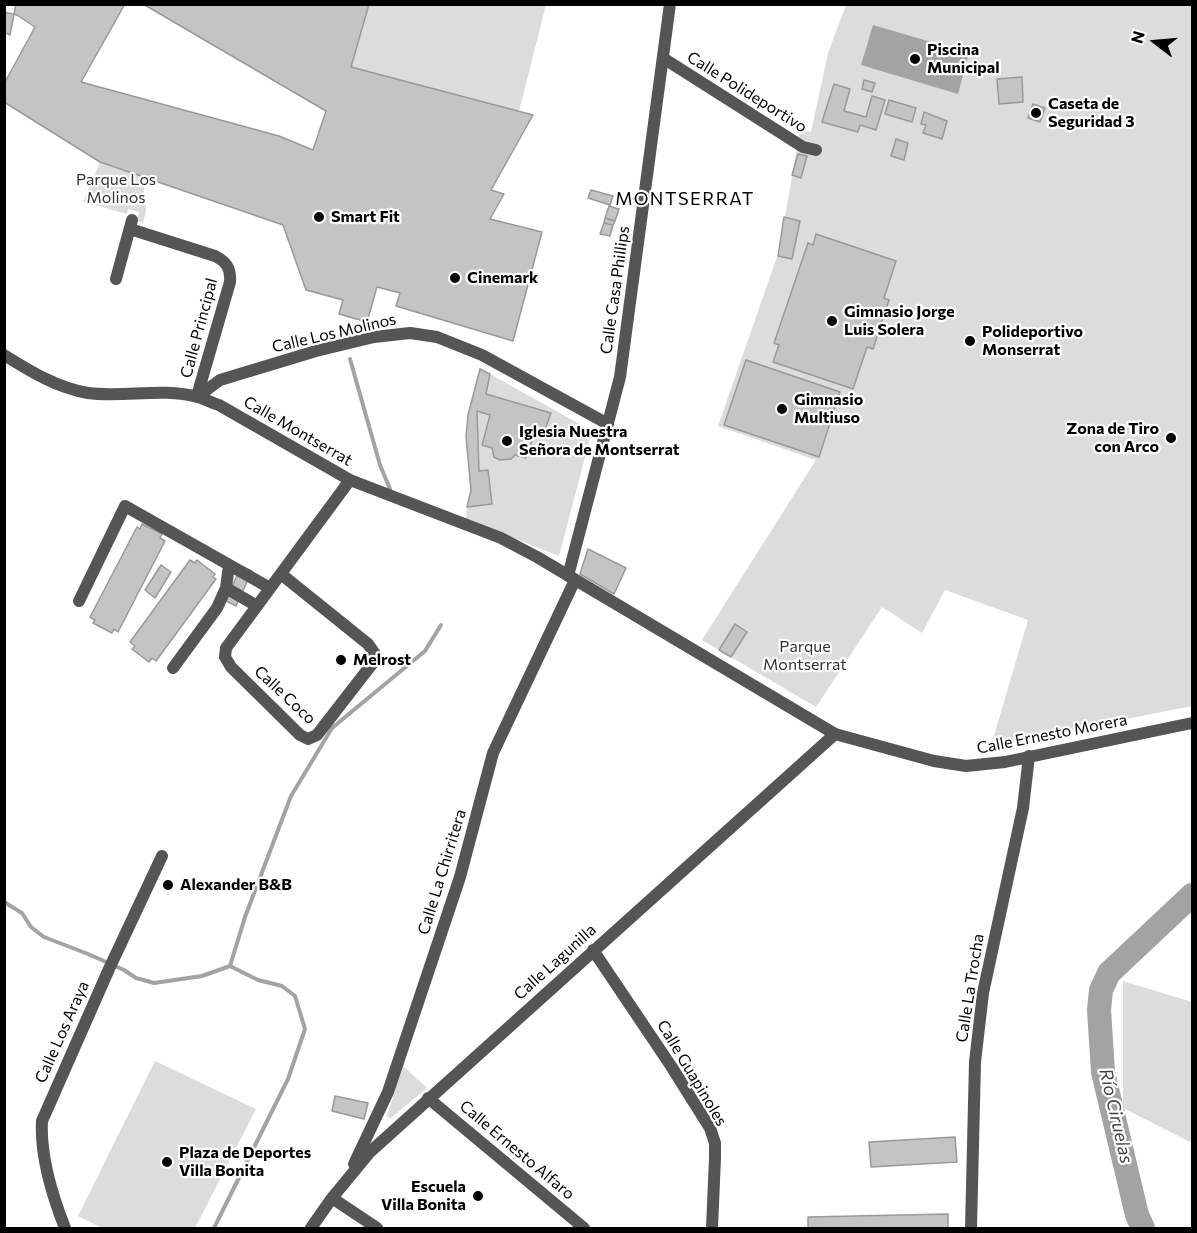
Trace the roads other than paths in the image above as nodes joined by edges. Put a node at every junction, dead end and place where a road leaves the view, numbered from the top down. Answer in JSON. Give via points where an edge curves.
{"nodes":[{"id":1,"x":670,"y":4,"type":"edge"},
{"id":2,"x":663,"y":58,"type":"junction"},
{"id":3,"x":816,"y":150,"type":"dead end"},
{"id":4,"x":116,"y":279,"type":"dead end"},
{"id":5,"x":4,"y":355,"type":"edge"},
{"id":6,"x":197,"y":397,"type":"junction"},
{"id":7,"x":608,"y":424,"type":"junction"},
{"id":8,"x":350,"y":480,"type":"junction"},
{"id":9,"x":229,"y":565,"type":"junction"},
{"id":10,"x":281,"y":574,"type":"junction"},
{"id":11,"x":571,"y":578,"type":"junction"},
{"id":12,"x":226,"y":588,"type":"junction"},
{"id":13,"x":270,"y":588,"type":"junction"},
{"id":14,"x":79,"y":601,"type":"dead end"},
{"id":15,"x":256,"y":606,"type":"junction"},
{"id":16,"x":173,"y":668,"type":"dead end"},
{"id":17,"x":1192,"y":723,"type":"edge"},
{"id":18,"x":835,"y":734,"type":"junction"},
{"id":19,"x":1029,"y":756,"type":"junction"},
{"id":20,"x":162,"y":856,"type":"dead end"},
{"id":21,"x":593,"y":950,"type":"junction"},
{"id":22,"x":428,"y":1098,"type":"junction"},
{"id":23,"x":349,"y":1176,"type":"junction"},
{"id":24,"x":332,"y":1198,"type":"junction"},
{"id":25,"x":65,"y":1228,"type":"edge"},
{"id":26,"x":312,"y":1228,"type":"edge"},
{"id":27,"x":377,"y":1228,"type":"edge"},
{"id":28,"x":584,"y":1228,"type":"edge"},
{"id":29,"x":712,"y":1228,"type":"edge"},
{"id":30,"x":971,"y":1228,"type":"edge"}],
"edges":[{"from":1,"to":2,"type":"street","name":"Calle Casa Phillips"},
{"from":2,"to":3,"type":"street","name":"Calle Polideportivo","via":[[803,147]]},
{"from":2,"to":7,"type":"street","name":"Calle Casa Phillips","via":[[620,377]]},
{"from":4,"to":6,"type":"street","name":"Calle Principal","via":[[131,225],[227,264],[230,282]]},
{"from":5,"to":6,"type":"street","name":"Calle Montserrat","via":[[37,375],[77,390]]},
{"from":6,"to":7,"type":"street","name":"Calle Los Molinos","via":[[220,380],[316,351],[410,333],[436,337],[482,355]]},
{"from":6,"to":8,"type":"street","name":"Calle Montserrat","via":[[219,405]]},
{"from":7,"to":11,"type":"street","name":"Calle Casa Phillips"},
{"from":8,"to":10,"type":"street","name":"Calle Coco"},
{"from":8,"to":11,"type":"street","name":"Calle Montserrat","via":[[501,538]]},
{"from":9,"to":12,"type":"street"},
{"from":9,"to":13,"type":"street"},
{"from":9,"to":14,"type":"street","via":[[125,506]]},
{"from":10,"to":13,"type":"street","name":"Calle Coco"},
{"from":10,"to":15,"type":"street","name":"Calle Coco","via":[[368,644],[375,654],[372,664],[317,735],[300,735],[225,657],[226,648]]},
{"from":11,"to":18,"type":"street","name":"Calle Ernesto Morera"},
{"from":11,"to":23,"type":"street","name":"Calle La Chirritera","via":[[493,753],[460,877],[388,1092]]},
{"from":12,"to":15,"type":"street"},
{"from":12,"to":16,"type":"street","via":[[217,608]]},
{"from":13,"to":15,"type":"street","name":"Calle Coco"},
{"from":17,"to":19,"type":"street","name":"Calle Ernesto Morera"},
{"from":18,"to":19,"type":"street","name":"Calle Ernesto Morera","via":[[966,766]]},
{"from":18,"to":21,"type":"street","name":"Calle Lagunilla"},
{"from":19,"to":30,"type":"street","name":"Calle La Trocha","via":[[1023,807],[982,993],[975,1062]]},
{"from":20,"to":25,"type":"street","name":"Calle Los Araya","via":[[42,1121],[41,1140],[48,1173]]},
{"from":21,"to":22,"type":"street","name":"Calle Lagunilla"},
{"from":21,"to":29,"type":"street","name":"Calle Guapinoles","via":[[710,1128],[715,1143]]},
{"from":22,"to":23,"type":"street","name":"Calle Lagunilla"},
{"from":22,"to":28,"type":"street","name":"Calle Ernesto Alfaro"},
{"from":23,"to":24,"type":"street","name":"Calle Lagunilla"},
{"from":24,"to":26,"type":"street","name":"Calle Lagunilla"},
{"from":24,"to":27,"type":"street"}]}
